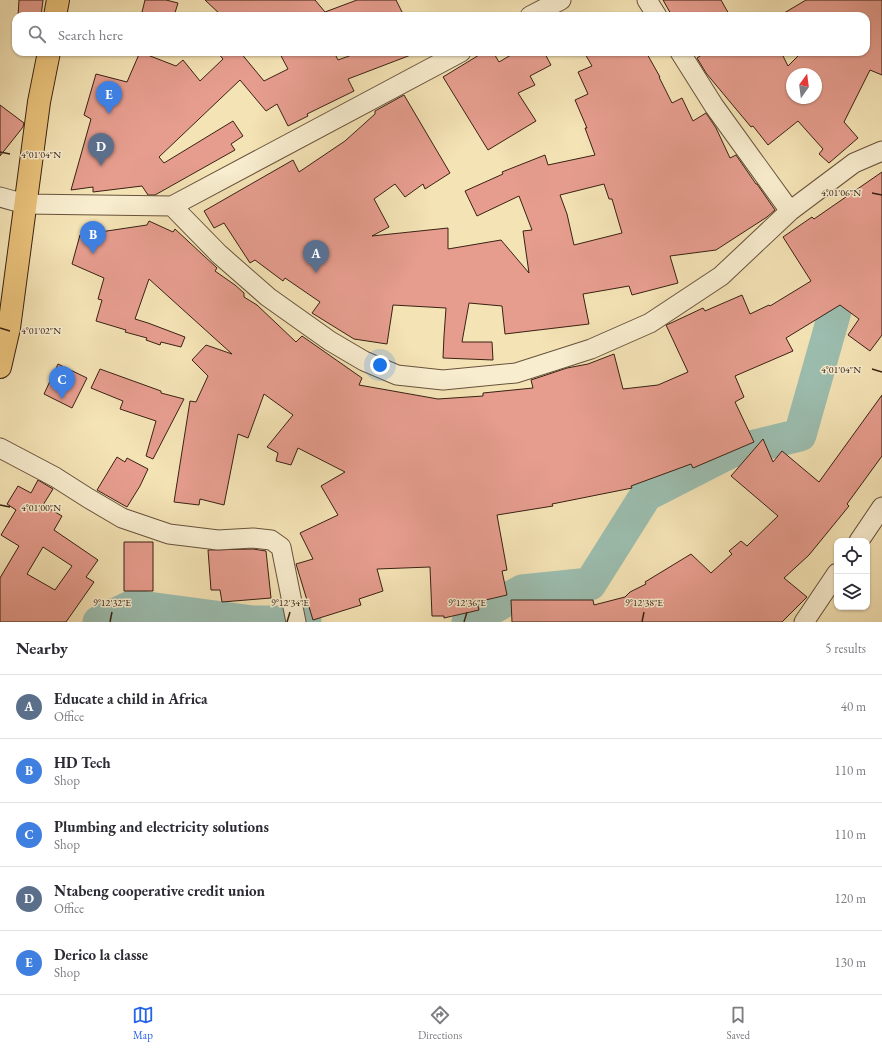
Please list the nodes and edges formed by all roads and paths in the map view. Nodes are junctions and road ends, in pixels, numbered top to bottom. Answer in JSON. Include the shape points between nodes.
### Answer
{"nodes":[{"id":1,"x":58,"y":0,"type":"edge"},
{"id":2,"x":560,"y":0,"type":"edge"},
{"id":3,"x":646,"y":0,"type":"edge"},
{"id":4,"x":56,"y":12,"type":"edge"},
{"id":5,"x":538,"y":12,"type":"edge"},
{"id":6,"x":654,"y":12,"type":"edge"},
{"id":7,"x":48,"y":56,"type":"edge"},
{"id":8,"x":453,"y":56,"type":"edge"},
{"id":9,"x":683,"y":56,"type":"edge"},
{"id":10,"x":882,"y":151,"type":"edge"},
{"id":11,"x":0,"y":197,"type":"edge"},
{"id":12,"x":25,"y":204,"type":"junction"},
{"id":13,"x":172,"y":206,"type":"junction"},
{"id":14,"x":790,"y":211,"type":"junction"},
{"id":15,"x":0,"y":367,"type":"edge"},
{"id":16,"x":0,"y":448,"type":"edge"},
{"id":17,"x":882,"y":507,"type":"edge"},
{"id":18,"x":861,"y":538,"type":"edge"},
{"id":19,"x":836,"y":574,"type":"edge"},
{"id":20,"x":296,"y":621,"type":"edge"},
{"id":21,"x":804,"y":622,"type":"edge"}],
"edges":[{"from":1,"to":4,"type":"highway"},
{"from":2,"to":5,"type":"street"},
{"from":3,"to":6,"type":"street"},
{"from":7,"to":12,"type":"highway"},
{"from":8,"to":13,"type":"street"},
{"from":9,"to":14,"type":"street","via":[[714,106]]},
{"from":10,"to":14,"type":"street","via":[[854,163]]},
{"from":11,"to":12,"type":"street"},
{"from":12,"to":13,"type":"street"},
{"from":12,"to":15,"type":"highway","via":[[9,328]]},
{"from":13,"to":14,"type":"street","via":[[219,254],[268,297],[330,341],[364,361],[397,375],[443,380],[516,373],[591,349],[650,323],[721,276]]},
{"from":16,"to":20,"type":"street","via":[[55,476],[122,518],[169,534],[218,540],[270,540],[281,547]]},
{"from":17,"to":18,"type":"street"},
{"from":19,"to":21,"type":"street"}]}
